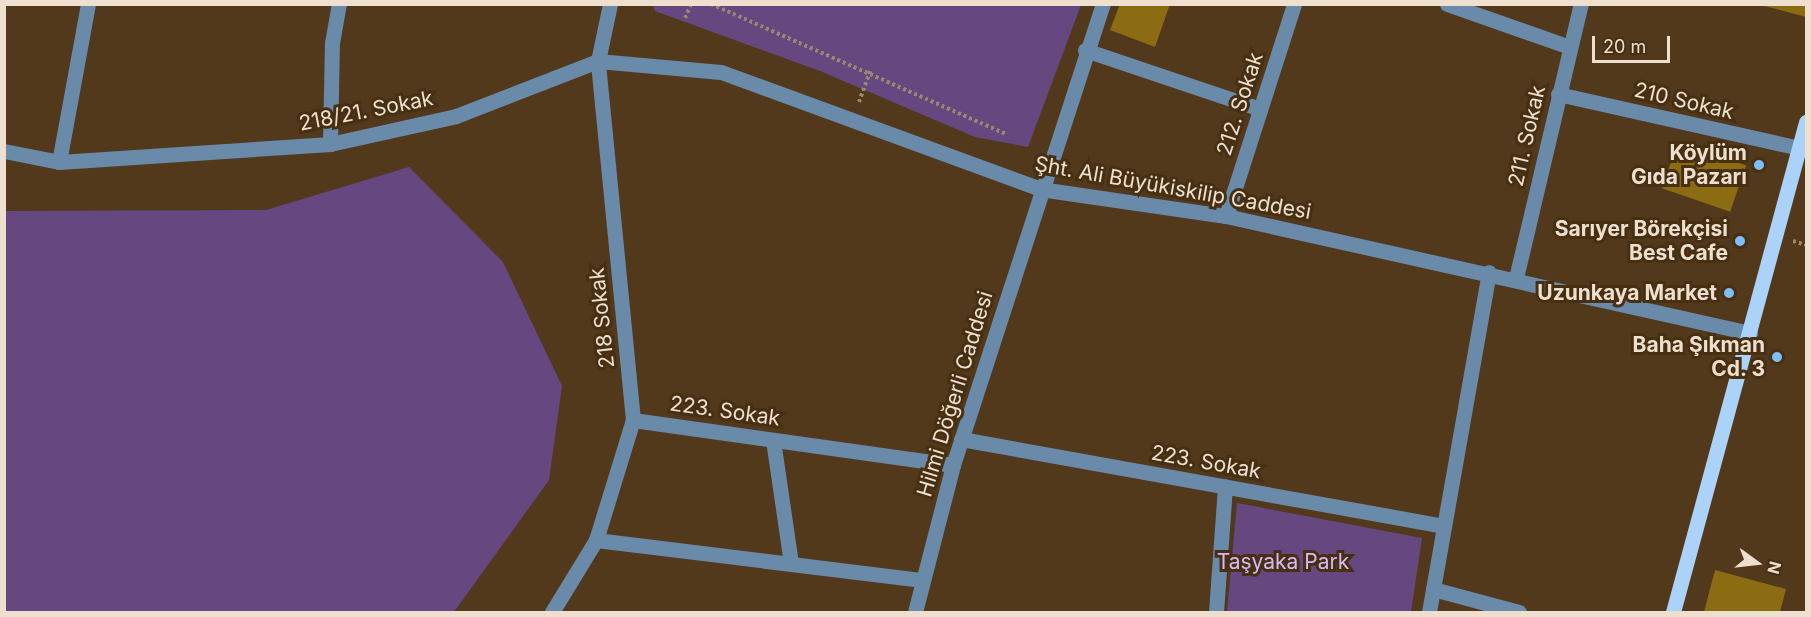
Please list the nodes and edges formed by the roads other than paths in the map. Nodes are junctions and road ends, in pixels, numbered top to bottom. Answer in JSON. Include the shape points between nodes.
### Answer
{"nodes":[{"id":1,"x":88,"y":4,"type":"edge"},
{"id":2,"x":339,"y":4,"type":"edge"},
{"id":3,"x":610,"y":4,"type":"edge"},
{"id":4,"x":1103,"y":4,"type":"edge"},
{"id":5,"x":1294,"y":4,"type":"edge"},
{"id":6,"x":1447,"y":4,"type":"edge"},
{"id":7,"x":1581,"y":4,"type":"edge"},
{"id":8,"x":1570,"y":47,"type":"junction"},
{"id":9,"x":1085,"y":50,"type":"junction"},
{"id":10,"x":598,"y":61,"type":"junction"},
{"id":11,"x":1558,"y":94,"type":"junction"},
{"id":12,"x":1260,"y":109,"type":"junction"},
{"id":13,"x":1806,"y":122,"type":"edge"},
{"id":14,"x":330,"y":144,"type":"junction"},
{"id":15,"x":1800,"y":148,"type":"junction"},
{"id":16,"x":4,"y":151,"type":"edge"},
{"id":17,"x":59,"y":162,"type":"junction"},
{"id":18,"x":1040,"y":189,"type":"junction"},
{"id":19,"x":1226,"y":216,"type":"junction"},
{"id":20,"x":1489,"y":272,"type":"junction"},
{"id":21,"x":1516,"y":278,"type":"junction"},
{"id":22,"x":1750,"y":333,"type":"junction"},
{"id":23,"x":633,"y":420,"type":"junction"},
{"id":24,"x":961,"y":439,"type":"junction"},
{"id":25,"x":773,"y":440,"type":"junction"},
{"id":26,"x":953,"y":465,"type":"junction"},
{"id":27,"x":1225,"y":486,"type":"junction"},
{"id":28,"x":1443,"y":526,"type":"junction"},
{"id":29,"x":596,"y":540,"type":"junction"},
{"id":30,"x":791,"y":564,"type":"junction"},
{"id":31,"x":923,"y":580,"type":"junction"},
{"id":32,"x":1433,"y":589,"type":"junction"},
{"id":33,"x":552,"y":612,"type":"edge"},
{"id":34,"x":915,"y":612,"type":"edge"},
{"id":35,"x":1216,"y":612,"type":"edge"},
{"id":36,"x":1429,"y":612,"type":"edge"},
{"id":37,"x":1519,"y":612,"type":"edge"},
{"id":38,"x":1673,"y":612,"type":"edge"}],
"edges":[{"from":1,"to":17,"type":"street"},
{"from":2,"to":14,"type":"street","via":[[332,42]]},
{"from":3,"to":10,"type":"street","name":"218 Sokak"},
{"from":4,"to":9,"type":"street","name":"Hilmi Döğerli Caddesi"},
{"from":5,"to":12,"type":"street","name":"212. Sokak"},
{"from":6,"to":8,"type":"street"},
{"from":7,"to":8,"type":"street","name":"211. Sokak"},
{"from":8,"to":11,"type":"street","name":"211. Sokak"},
{"from":9,"to":12,"type":"street"},
{"from":9,"to":18,"type":"street","name":"Hilmi Döğerli Caddesi"},
{"from":10,"to":14,"type":"street","name":"218/21. Sokak","via":[[456,116]]},
{"from":10,"to":18,"type":"street","name":"Şht. Ali Büyükiskilip Caddesi","via":[[722,72],[854,117]]},
{"from":10,"to":23,"type":"street","name":"218 Sokak"},
{"from":11,"to":15,"type":"street","name":"210 Sokak"},
{"from":11,"to":21,"type":"street","name":"211. Sokak"},
{"from":12,"to":19,"type":"street","name":"212. Sokak"},
{"from":13,"to":15,"type":"main road"},
{"from":14,"to":17,"type":"street","name":"218/21. Sokak"},
{"from":15,"to":22,"type":"main road"},
{"from":16,"to":17,"type":"street","name":"218/21. Sokak"},
{"from":18,"to":19,"type":"street","name":"Şht. Ali Büyükiskilip Caddesi"},
{"from":18,"to":24,"type":"street","name":"Hilmi Döğerli Caddesi"},
{"from":19,"to":20,"type":"street","name":"Şht. Ali Büyükiskilip Caddesi"},
{"from":20,"to":21,"type":"street","name":"Şht. Ali Büyükiskilip Caddesi"},
{"from":20,"to":28,"type":"street"},
{"from":21,"to":22,"type":"street","name":"Şht. Ali Büyükiskilip Caddesi"},
{"from":22,"to":38,"type":"main road"},
{"from":23,"to":25,"type":"street","name":"223. Sokak"},
{"from":23,"to":29,"type":"street","name":"218 Sokak"},
{"from":24,"to":26,"type":"street","name":"Hilmi Döğerli Caddesi"},
{"from":24,"to":27,"type":"street","name":"223. Sokak"},
{"from":25,"to":26,"type":"street","name":"223. Sokak"},
{"from":25,"to":30,"type":"street"},
{"from":26,"to":31,"type":"street","name":"Hilmi Döğerli Caddesi"},
{"from":27,"to":28,"type":"street","name":"223. Sokak"},
{"from":27,"to":35,"type":"street"},
{"from":28,"to":32,"type":"street"},
{"from":29,"to":30,"type":"street"},
{"from":29,"to":33,"type":"street","name":"218 Sokak"},
{"from":30,"to":31,"type":"street"},
{"from":31,"to":34,"type":"street","name":"Hilmi Döğerli Caddesi"},
{"from":32,"to":36,"type":"street"},
{"from":32,"to":37,"type":"street"}]}
